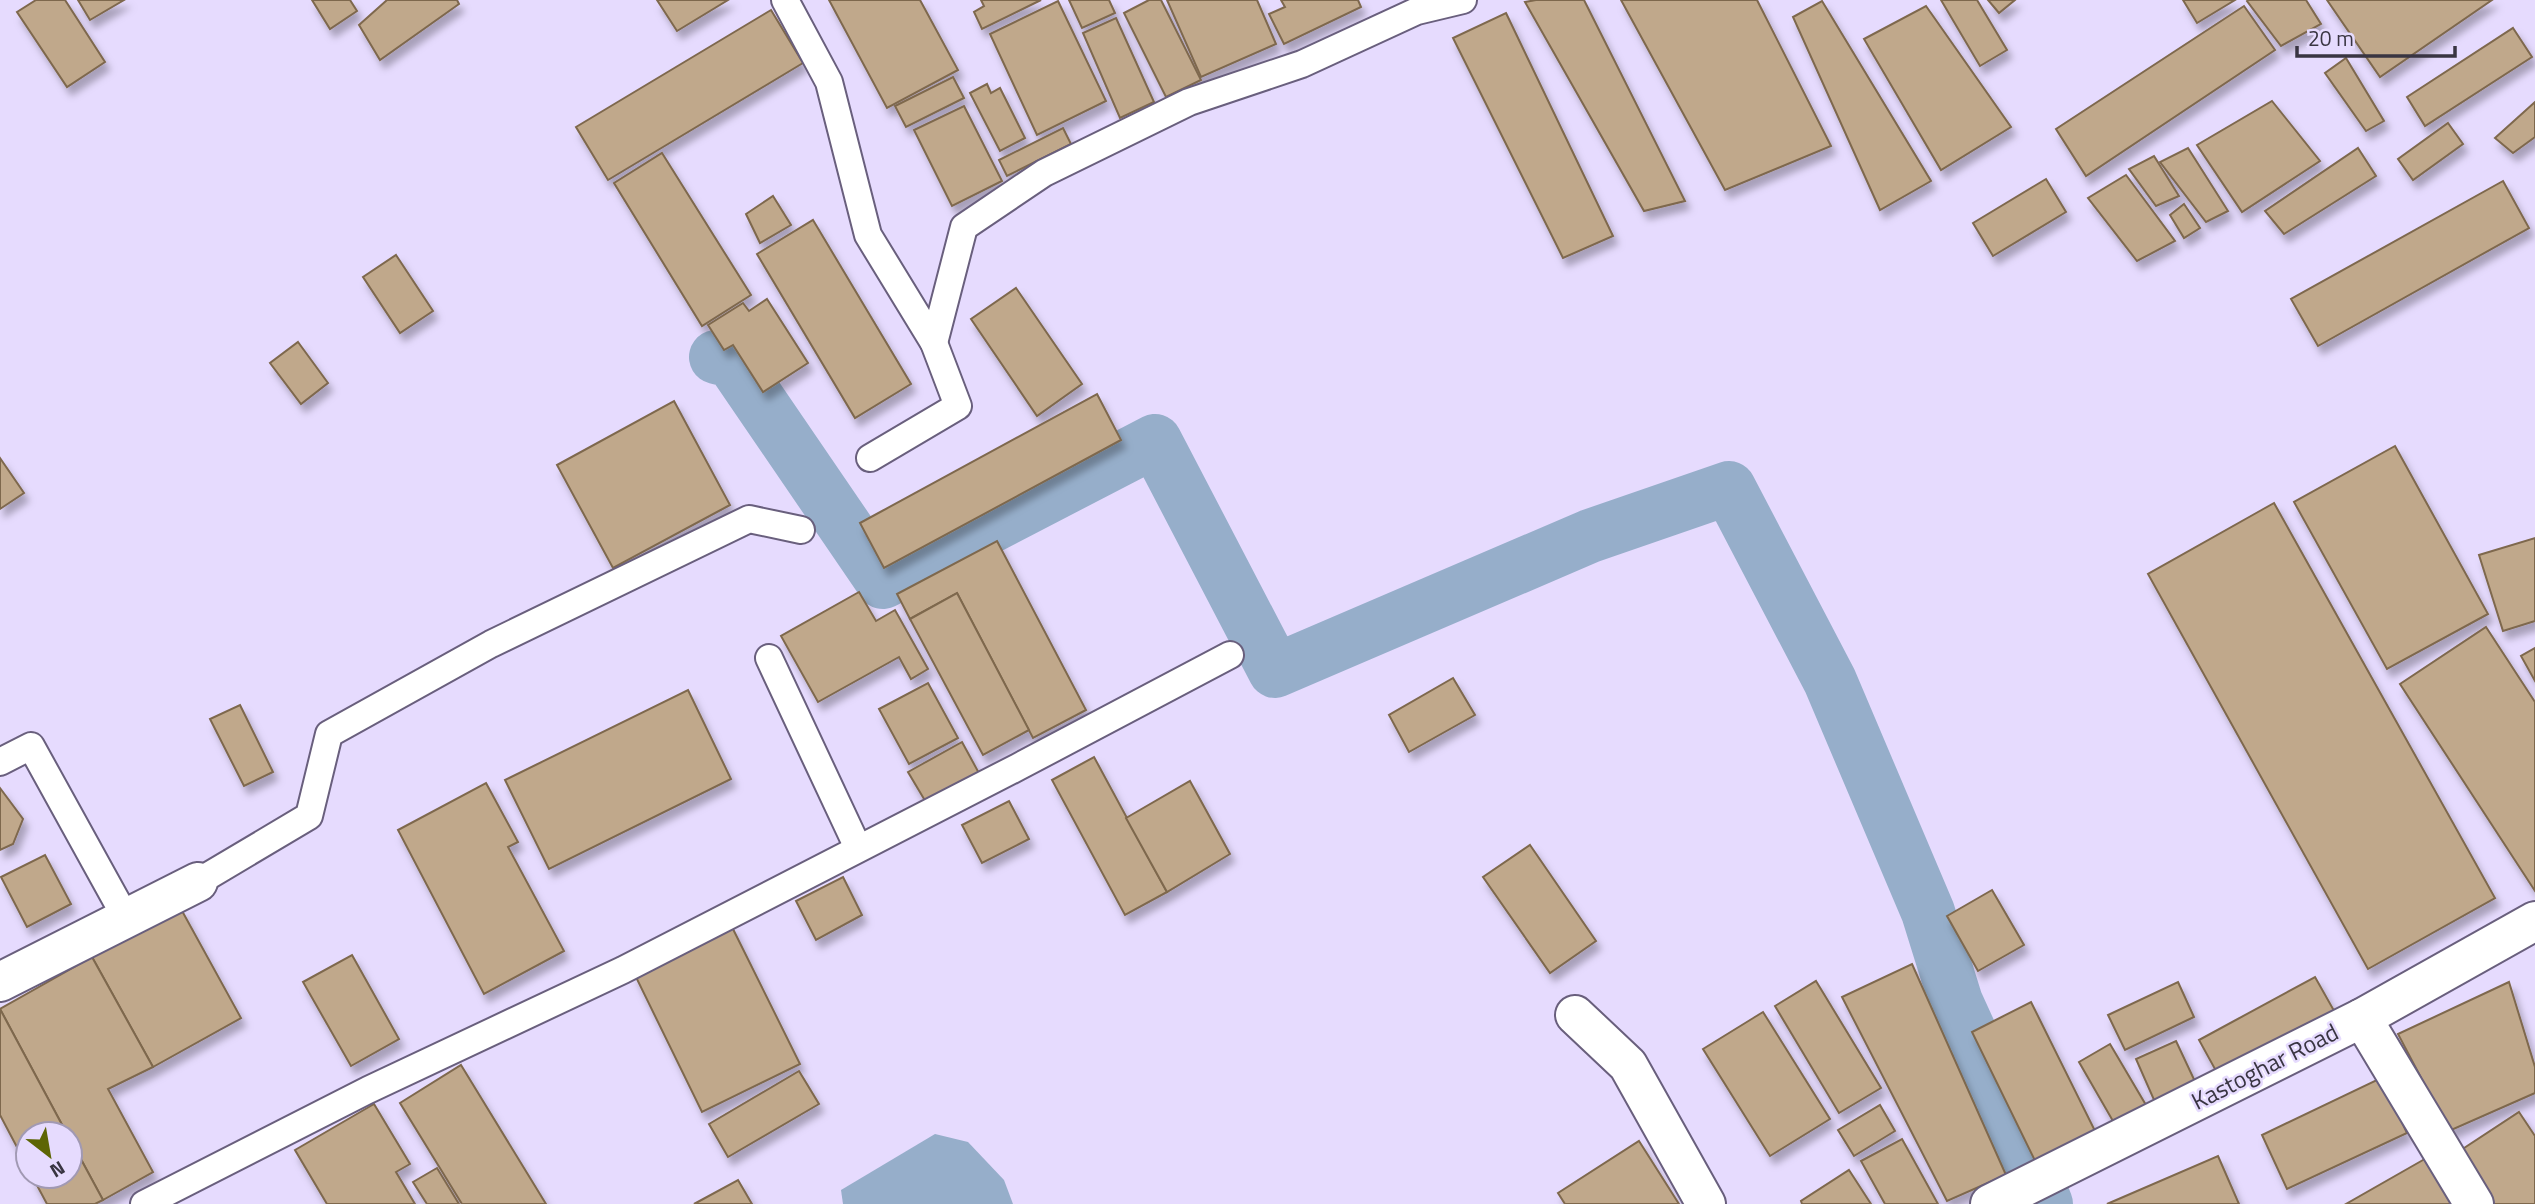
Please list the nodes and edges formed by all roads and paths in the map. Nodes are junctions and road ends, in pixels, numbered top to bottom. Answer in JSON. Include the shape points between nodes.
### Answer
{"nodes":[{"id":1,"x":785,"y":0,"type":"edge"},
{"id":2,"x":1463,"y":0,"type":"edge"},
{"id":3,"x":934,"y":343,"type":"junction"},
{"id":4,"x":870,"y":458,"type":"dead end"},
{"id":5,"x":801,"y":530,"type":"dead end"},
{"id":6,"x":1230,"y":655,"type":"dead end"},
{"id":7,"x":769,"y":658,"type":"dead end"},
{"id":8,"x":0,"y":762,"type":"edge"},
{"id":9,"x":858,"y":848,"type":"junction"},
{"id":10,"x":198,"y":882,"type":"joint"},
{"id":11,"x":126,"y":918,"type":"junction"},
{"id":12,"x":2535,"y":921,"type":"edge"},
{"id":13,"x":0,"y":982,"type":"edge"},
{"id":14,"x":1575,"y":1015,"type":"dead end"},
{"id":15,"x":2362,"y":1018,"type":"junction"},
{"id":16,"x":144,"y":1204,"type":"edge"},
{"id":17,"x":1706,"y":1204,"type":"edge"},
{"id":18,"x":1990,"y":1204,"type":"edge"},
{"id":19,"x":2474,"y":1204,"type":"edge"}],
"edges":[{"from":1,"to":3,"type":"lane","via":[[829,82],[868,235]]},
{"from":2,"to":3,"type":"lane","via":[[1417,11],[1302,64],[1189,102],[1044,173],[964,227]]},
{"from":3,"to":4,"type":"lane","via":[[958,406]]},
{"from":5,"to":10,"type":"lane","via":[[750,519],[491,644],[329,734],[309,816]]},
{"from":6,"to":9,"type":"lane"},
{"from":7,"to":9,"type":"lane"},
{"from":8,"to":11,"type":"lane","via":[[31,746]]},
{"from":9,"to":16,"type":"lane","via":[[623,970],[368,1090]]},
{"from":10,"to":11,"type":"street"},
{"from":11,"to":13,"type":"street"},
{"from":12,"to":15,"type":"street","name":"Kastoghar Road"},
{"from":14,"to":17,"type":"street","via":[[1628,1065]]},
{"from":15,"to":18,"type":"street","name":"Kastoghar Road"},
{"from":15,"to":19,"type":"street"}]}
